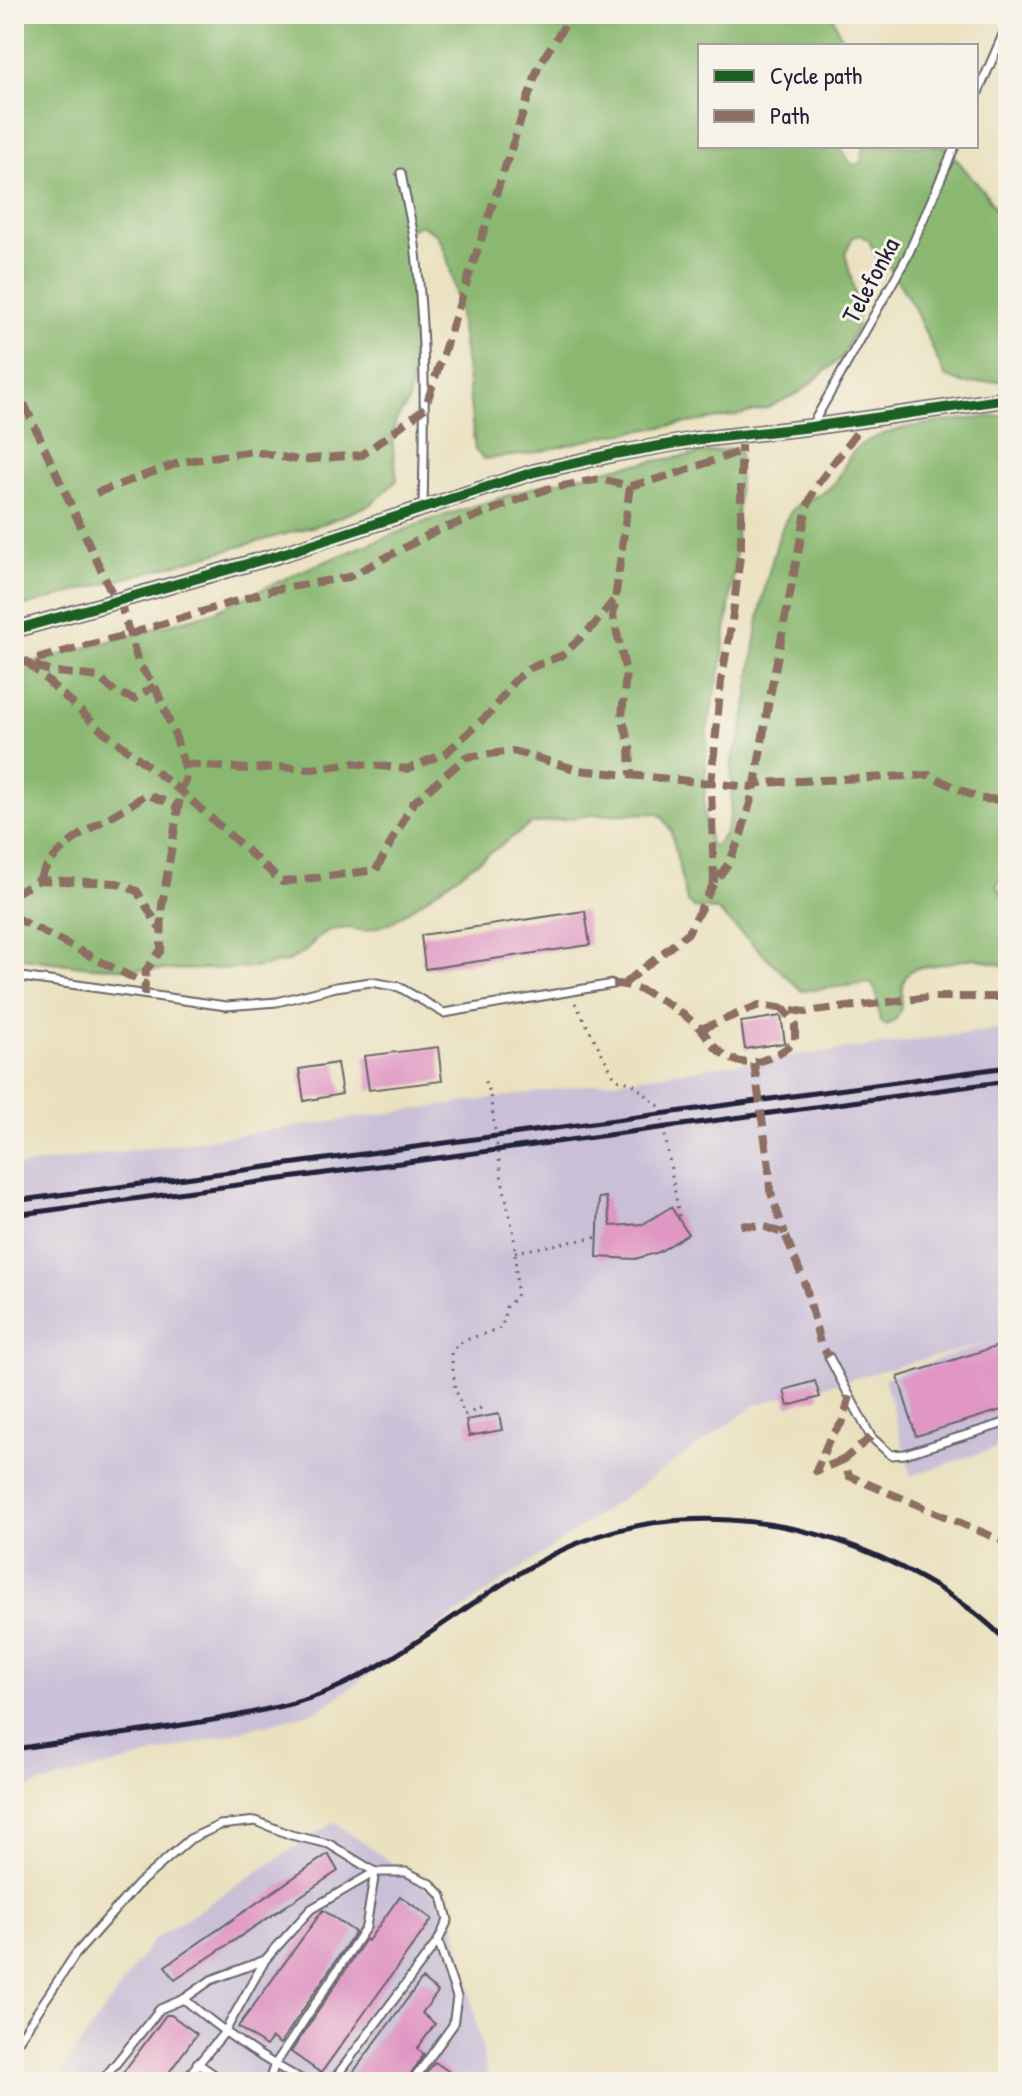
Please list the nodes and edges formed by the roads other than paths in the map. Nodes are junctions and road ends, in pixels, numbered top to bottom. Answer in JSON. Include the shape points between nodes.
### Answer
{"nodes":[{"id":1,"x":1008,"y":23,"type":"edge"},
{"id":2,"x":978,"y":92,"type":"edge"},
{"id":3,"x":954,"y":148,"type":"edge"},
{"id":4,"x":401,"y":173,"type":"dead end"},
{"id":5,"x":1008,"y":399,"type":"edge"},
{"id":6,"x":811,"y":427,"type":"junction"},
{"id":7,"x":423,"y":507,"type":"junction"},
{"id":8,"x":14,"y":630,"type":"edge"},
{"id":9,"x":14,"y":976,"type":"edge"},
{"id":10,"x":613,"y":984,"type":"dead end"},
{"id":11,"x":829,"y":1357,"type":"dead end"},
{"id":12,"x":1008,"y":1422,"type":"edge"},
{"id":13,"x":375,"y":1872,"type":"junction"},
{"id":14,"x":438,"y":1941,"type":"junction"},
{"id":15,"x":265,"y":1960,"type":"junction"},
{"id":16,"x":184,"y":1999,"type":"junction"},
{"id":17,"x":224,"y":2033,"type":"junction"},
{"id":18,"x":14,"y":2047,"type":"edge"},
{"id":19,"x":197,"y":2063,"type":"junction"},
{"id":20,"x":274,"y":2066,"type":"junction"},
{"id":21,"x":101,"y":2082,"type":"edge"},
{"id":22,"x":183,"y":2082,"type":"edge"},
{"id":23,"x":225,"y":2082,"type":"edge"},
{"id":24,"x":270,"y":2082,"type":"edge"},
{"id":25,"x":307,"y":2082,"type":"edge"},
{"id":26,"x":332,"y":2082,"type":"edge"},
{"id":27,"x":412,"y":2082,"type":"edge"}],
"edges":[{"from":1,"to":2,"type":"lane"},
{"from":3,"to":6,"type":"lane","name":"Telefonka","via":[[907,257]]},
{"from":4,"to":7,"type":"lane","via":[[415,243],[423,328]]},
{"from":5,"to":6,"type":"street"},
{"from":6,"to":7,"type":"street","via":[[614,454],[534,472]]},
{"from":7,"to":8,"type":"street","via":[[279,555]]},
{"from":9,"to":10,"type":"lane","via":[[226,1006],[277,1002],[371,982],[399,987],[444,1013]]},
{"from":11,"to":12,"type":"lane","via":[[871,1437],[891,1455]]},
{"from":13,"to":14,"type":"lane","via":[[406,1872],[442,1896],[448,1920]]},
{"from":13,"to":15,"type":"lane","via":[[311,1909]]},
{"from":13,"to":18,"type":"lane","via":[[329,1844],[256,1821],[220,1825],[190,1839],[137,1885],[75,1955]]},
{"from":13,"to":20,"type":"lane","via":[[366,1927]]},
{"from":14,"to":26,"type":"lane"},
{"from":14,"to":27,"type":"lane","via":[[457,1997],[453,2025]]},
{"from":15,"to":16,"type":"lane","via":[[211,1980]]},
{"from":15,"to":17,"type":"lane"},
{"from":16,"to":17,"type":"lane"},
{"from":16,"to":21,"type":"lane","via":[[160,2009]]},
{"from":17,"to":19,"type":"lane"},
{"from":17,"to":20,"type":"lane"},
{"from":19,"to":22,"type":"lane"},
{"from":19,"to":23,"type":"lane"},
{"from":20,"to":24,"type":"lane"},
{"from":20,"to":25,"type":"lane"}]}
